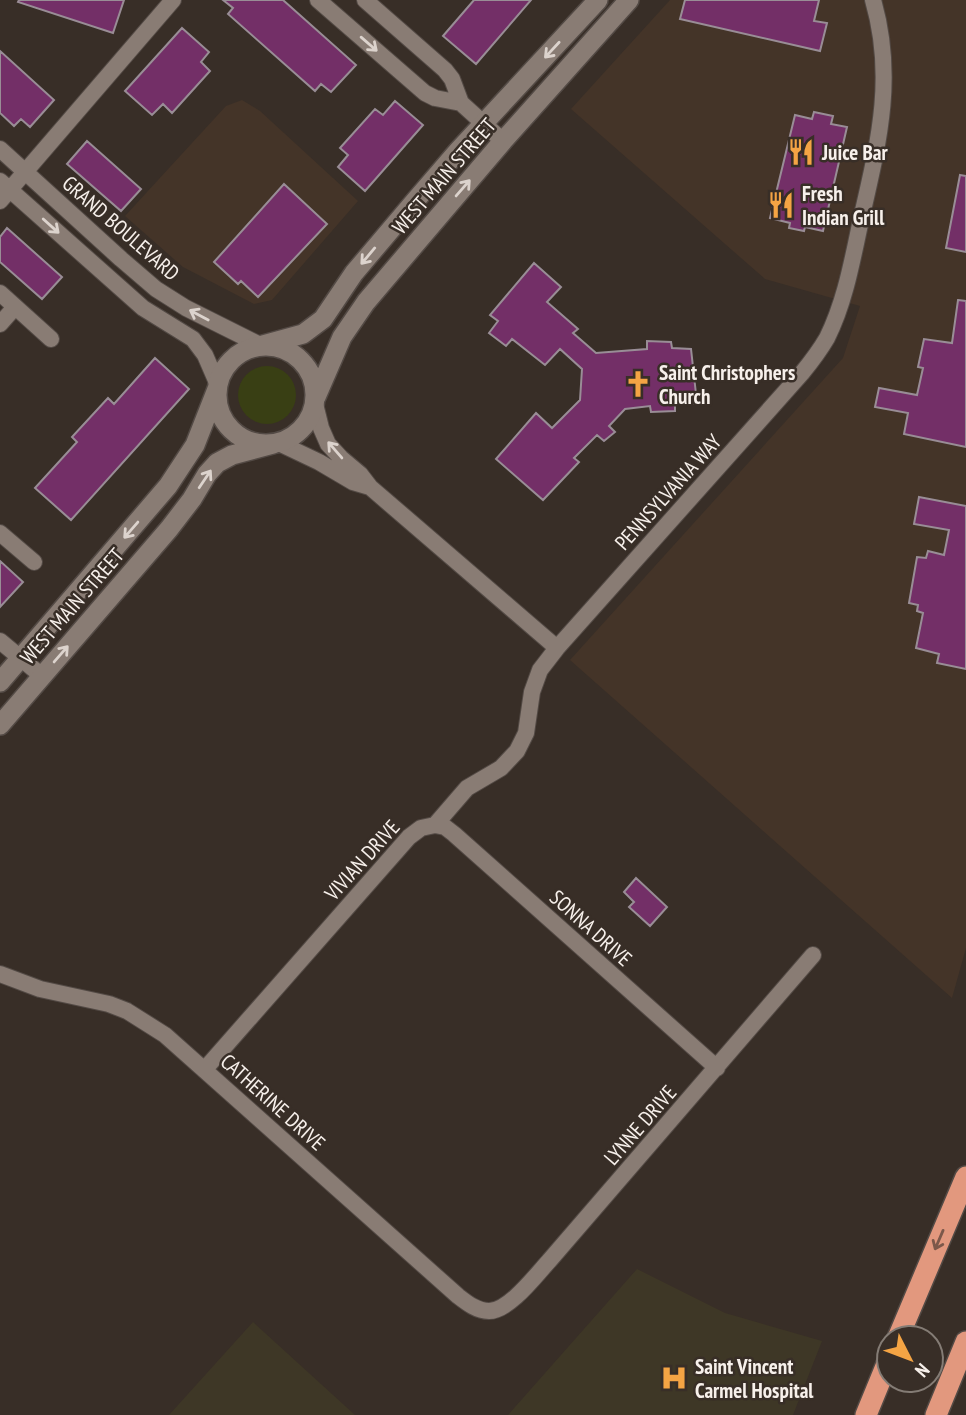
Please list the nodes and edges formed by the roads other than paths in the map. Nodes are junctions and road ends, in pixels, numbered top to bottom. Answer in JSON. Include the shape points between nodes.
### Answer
{"nodes":[{"id":1,"x":173,"y":0,"type":"edge"},
{"id":2,"x":318,"y":0,"type":"edge"},
{"id":3,"x":365,"y":0,"type":"edge"},
{"id":4,"x":598,"y":0,"type":"edge"},
{"id":5,"x":629,"y":0,"type":"edge"},
{"id":6,"x":873,"y":0,"type":"edge"},
{"id":7,"x":461,"y":103,"type":"junction"},
{"id":8,"x":484,"y":124,"type":"junction"},
{"id":9,"x":503,"y":141,"type":"junction"},
{"id":10,"x":0,"y":149,"type":"edge"},
{"id":11,"x":26,"y":172,"type":"junction"},
{"id":12,"x":3,"y":190,"type":"edge"},
{"id":13,"x":0,"y":293,"type":"edge"},
{"id":14,"x":15,"y":307,"type":"junction"},
{"id":15,"x":0,"y":324,"type":"edge"},
{"id":16,"x":51,"y":338,"type":"dead end"},
{"id":17,"x":262,"y":345,"type":"junction"},
{"id":18,"x":217,"y":387,"type":"junction"},
{"id":19,"x":315,"y":400,"type":"junction"},
{"id":20,"x":276,"y":443,"type":"junction"},
{"id":21,"x":370,"y":487,"type":"junction"},
{"id":22,"x":0,"y":533,"type":"edge"},
{"id":23,"x":34,"y":562,"type":"dead end"},
{"id":24,"x":0,"y":641,"type":"edge"},
{"id":25,"x":557,"y":648,"type":"junction"},
{"id":26,"x":21,"y":658,"type":"junction"},
{"id":27,"x":42,"y":676,"type":"junction"},
{"id":28,"x":0,"y":682,"type":"edge"},
{"id":29,"x":0,"y":724,"type":"edge"},
{"id":30,"x":435,"y":825,"type":"junction"},
{"id":31,"x":813,"y":955,"type":"dead end"},
{"id":32,"x":0,"y":974,"type":"edge"},
{"id":33,"x":717,"y":1068,"type":"junction"},
{"id":34,"x":205,"y":1069,"type":"junction"},
{"id":35,"x":966,"y":1177,"type":"edge"},
{"id":36,"x":490,"y":1311,"type":"joint"},
{"id":37,"x":904,"y":1324,"type":"edge"},
{"id":38,"x":966,"y":1342,"type":"edge"},
{"id":39,"x":875,"y":1393,"type":"edge"},
{"id":40,"x":866,"y":1415,"type":"edge"},
{"id":41,"x":936,"y":1415,"type":"edge"}],
"edges":[{"from":1,"to":11,"type":"street"},
{"from":2,"to":7,"type":"street","one_way":true,"via":[[425,93]]},
{"from":3,"to":7,"type":"street","via":[[445,70]]},
{"from":4,"to":8,"type":"main road","name":"WEST MAIN STREET","one_way":true},
{"from":5,"to":9,"type":"main road","name":"WEST MAIN STREET"},
{"from":6,"to":25,"type":"street","name":"PENNSYLVANIA WAY","via":[[884,70],[881,127],[846,285],[826,340],[802,373]]},
{"from":7,"to":8,"type":"street"},
{"from":8,"to":9,"type":"street"},
{"from":8,"to":17,"type":"main road","name":"WEST MAIN STREET","one_way":true,"via":[[354,273],[323,319],[303,334]]},
{"from":19,"to":9,"type":"main road","name":"WEST MAIN STREET","one_way":true,"via":[[336,349],[360,310]]},
{"from":10,"to":11,"type":"street","name":"GRAND BOULEVARD"},
{"from":11,"to":12,"type":"street"},
{"from":17,"to":11,"type":"street","name":"GRAND BOULEVARD","one_way":true,"via":[[156,289]]},
{"from":12,"to":18,"type":"street","one_way":true,"via":[[142,307],[193,339],[205,355]]},
{"from":13,"to":14,"type":"street"},
{"from":14,"to":15,"type":"street"},
{"from":14,"to":16,"type":"street"},
{"from":17,"to":18,"type":"main road","via":[[235,356]]},
{"from":17,"to":19,"type":"main road","via":[[284,348],[303,361],[312,374]]},
{"from":18,"to":20,"type":"main road","via":[[219,411],[229,428],[253,443]]},
{"from":18,"to":26,"type":"main road","name":"WEST MAIN STREET","one_way":true,"via":[[198,437],[173,480]]},
{"from":19,"to":20,"type":"main road","via":[[300,430]]},
{"from":21,"to":19,"type":"street","one_way":true,"via":[[328,444]]},
{"from":20,"to":21,"type":"street"},
{"from":27,"to":20,"type":"main road","name":"WEST MAIN STREET","one_way":true,"via":[[169,529],[217,463]]},
{"from":21,"to":25,"type":"street"},
{"from":22,"to":23,"type":"street"},
{"from":24,"to":26,"type":"street"},
{"from":25,"to":30,"type":"street","name":"VIVIAN DRIVE","via":[[531,692],[526,733],[517,751],[501,768],[467,788]]},
{"from":26,"to":27,"type":"street"},
{"from":26,"to":28,"type":"main road","name":"WEST MAIN STREET"},
{"from":27,"to":29,"type":"main road","name":"WEST MAIN STREET"},
{"from":30,"to":33,"type":"street","name":"SONNA DRIVE","via":[[454,834]]},
{"from":30,"to":34,"type":"street","name":"VIVIAN DRIVE","via":[[409,837]]},
{"from":31,"to":33,"type":"street","name":"LYNNE DRIVE"},
{"from":32,"to":34,"type":"street","name":"CATHERINE DRIVE","via":[[127,1011],[166,1035]]},
{"from":33,"to":36,"type":"street","name":"LYNNE DRIVE","via":[[549,1261],[511,1301]]},
{"from":34,"to":36,"type":"street","name":"CATHERINE DRIVE","via":[[458,1296]]},
{"from":35,"to":37,"type":"highway","one_way":true},
{"from":38,"to":41,"type":"highway"},
{"from":39,"to":40,"type":"highway"}]}
